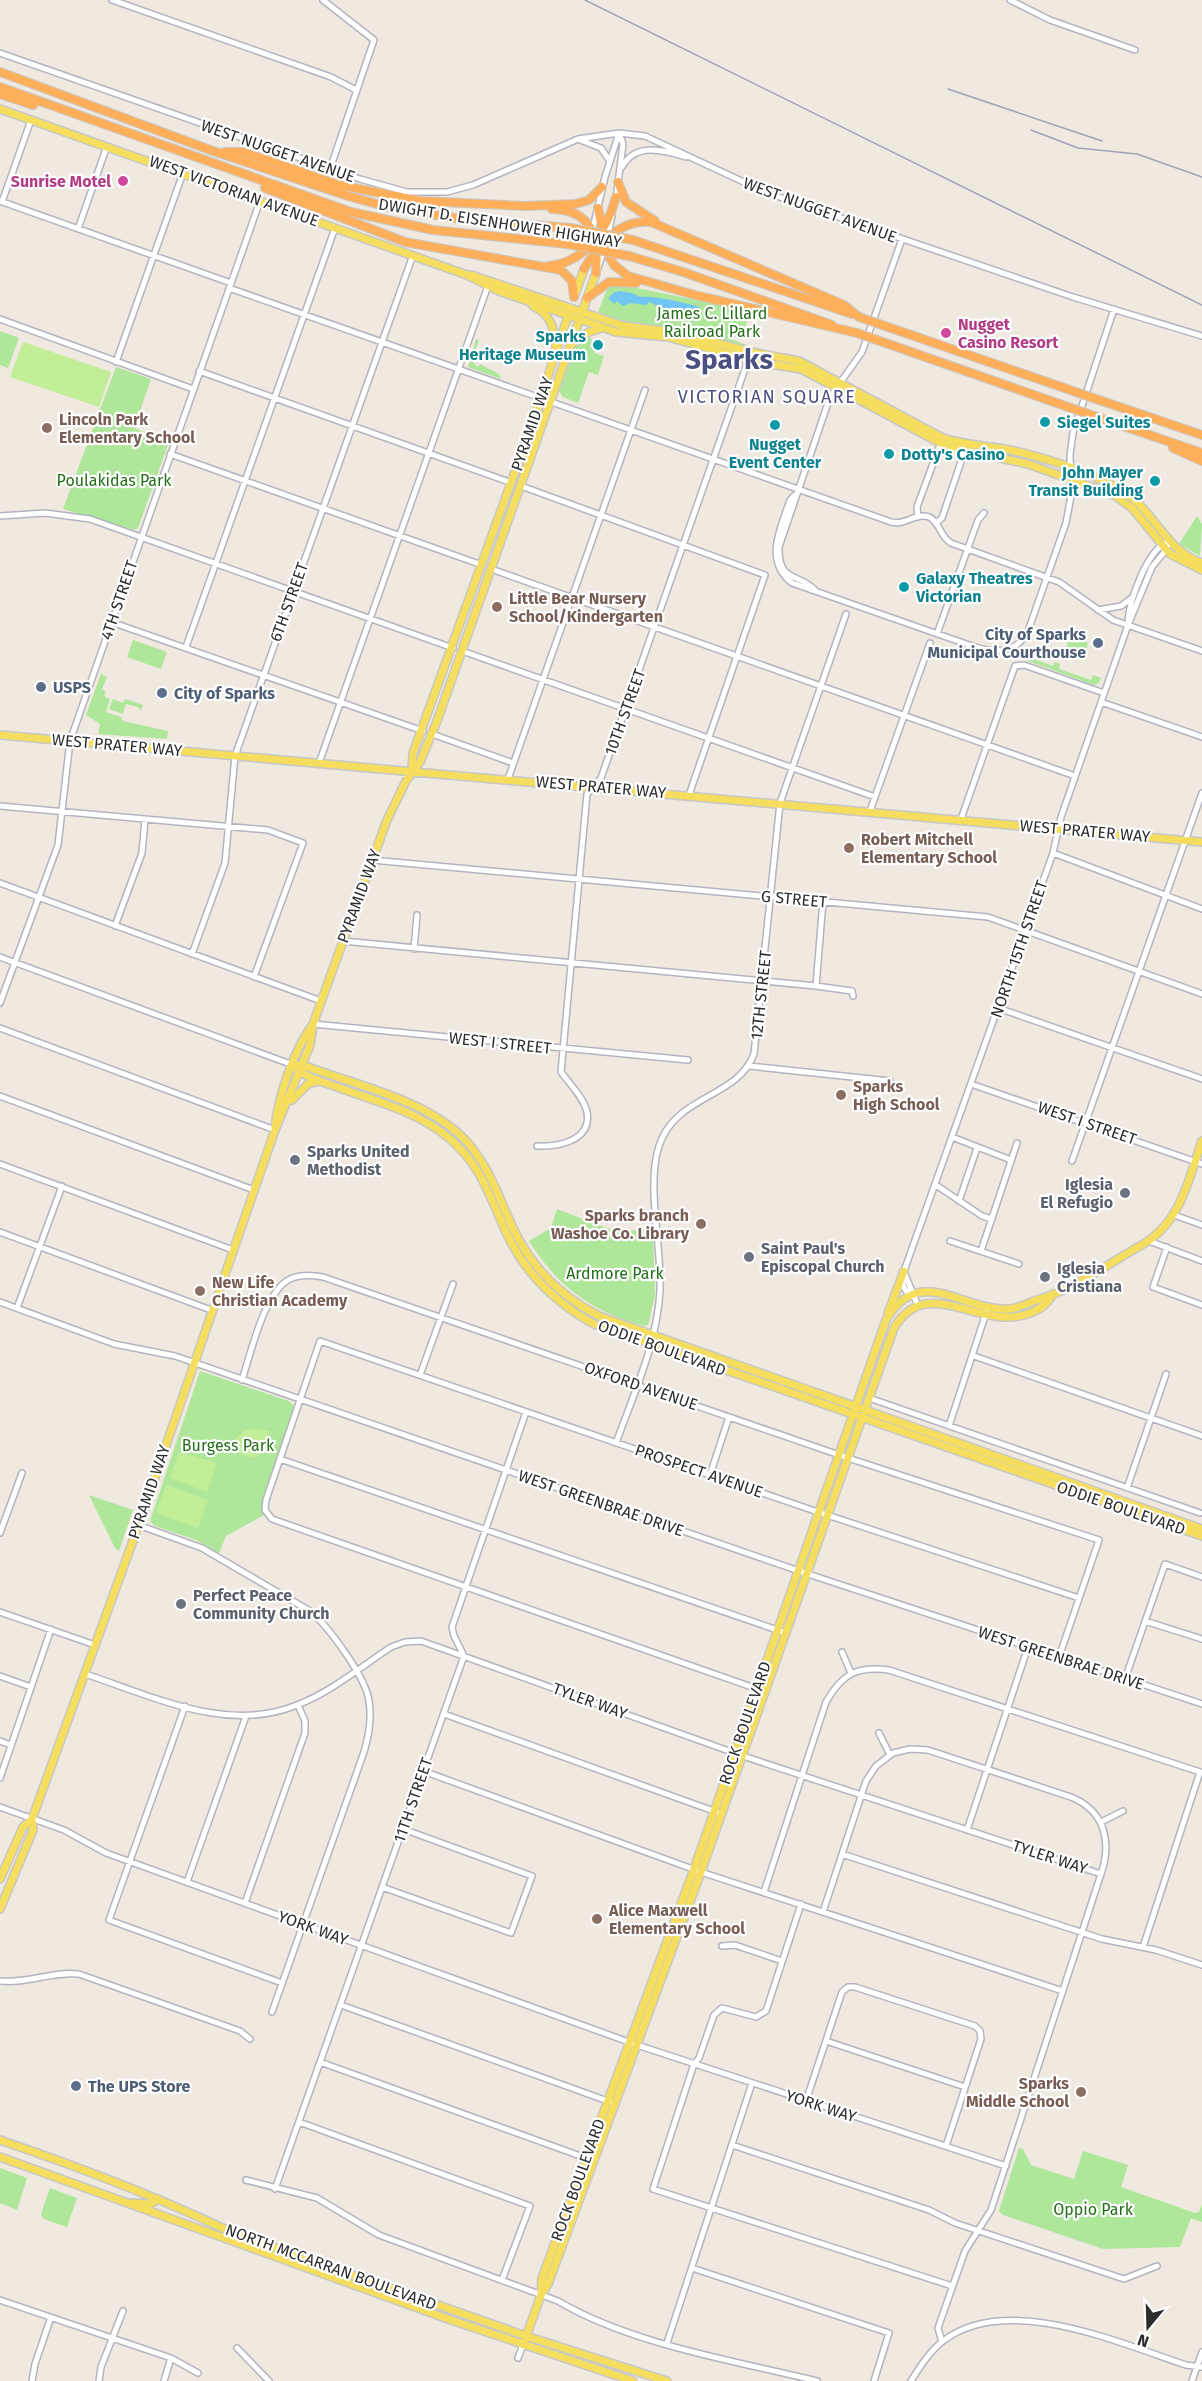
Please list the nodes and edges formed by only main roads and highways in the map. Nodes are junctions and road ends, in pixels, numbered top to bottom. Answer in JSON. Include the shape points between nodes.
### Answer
{"nodes":[{"id":1,"x":0,"y":72,"type":"edge"},
{"id":2,"x":0,"y":87,"type":"edge"},
{"id":3,"x":0,"y":94,"type":"edge"},
{"id":4,"x":0,"y":110,"type":"edge"},
{"id":5,"x":78,"y":116,"type":"junction"},
{"id":6,"x":213,"y":151,"type":"junction"},
{"id":7,"x":240,"y":174,"type":"junction"},
{"id":8,"x":618,"y":182,"type":"road end"},
{"id":9,"x":602,"y":187,"type":"road end"},
{"id":10,"x":616,"y":197,"type":"road end"},
{"id":11,"x":526,"y":206,"type":"junction"},
{"id":12,"x":597,"y":208,"type":"road end"},
{"id":13,"x":658,"y":224,"type":"junction"},
{"id":14,"x":600,"y":239,"type":"junction"},
{"id":15,"x":544,"y":266,"type":"junction"},
{"id":16,"x":584,"y":269,"type":"joint"},
{"id":17,"x":596,"y":273,"type":"joint"},
{"id":18,"x":489,"y":283,"type":"junction"},
{"id":19,"x":657,"y":285,"type":"junction"},
{"id":20,"x":510,"y":295,"type":"junction"},
{"id":21,"x":574,"y":297,"type":"junction"},
{"id":22,"x":587,"y":298,"type":"junction"},
{"id":23,"x":570,"y":307,"type":"junction"},
{"id":24,"x":583,"y":311,"type":"junction"},
{"id":25,"x":568,"y":315,"type":"junction"},
{"id":26,"x":859,"y":317,"type":"junction"},
{"id":27,"x":580,"y":319,"type":"junction"},
{"id":28,"x":603,"y":328,"type":"junction"},
{"id":29,"x":857,"y":333,"type":"junction"},
{"id":30,"x":570,"y":345,"type":"junction"},
{"id":31,"x":556,"y":354,"type":"junction"},
{"id":32,"x":750,"y":356,"type":"junction"},
{"id":33,"x":546,"y":400,"type":"junction"},
{"id":34,"x":1166,"y":422,"type":"junction"},
{"id":35,"x":1202,"y":429,"type":"edge"},
{"id":36,"x":1202,"y":435,"type":"edge"},
{"id":37,"x":1150,"y":436,"type":"junction"},
{"id":38,"x":941,"y":440,"type":"junction"},
{"id":39,"x":966,"y":448,"type":"junction"},
{"id":40,"x":1202,"y":453,"type":"edge"},
{"id":41,"x":1202,"y":461,"type":"edge"},
{"id":42,"x":1202,"y":563,"type":"edge"},
{"id":43,"x":1202,"y":570,"type":"edge"},
{"id":44,"x":0,"y":735,"type":"edge"},
{"id":45,"x":412,"y":770,"type":"junction"},
{"id":46,"x":1202,"y":842,"type":"edge"},
{"id":47,"x":313,"y":1024,"type":"junction"},
{"id":48,"x":293,"y":1065,"type":"junction"},
{"id":49,"x":302,"y":1068,"type":"junction"},
{"id":50,"x":323,"y":1082,"type":"junction"},
{"id":51,"x":288,"y":1104,"type":"junction"},
{"id":52,"x":275,"y":1130,"type":"junction"},
{"id":53,"x":1202,"y":1141,"type":"edge"},
{"id":54,"x":1198,"y":1163,"type":"edge"},
{"id":55,"x":904,"y":1270,"type":"road end"},
{"id":56,"x":1050,"y":1297,"type":"junction"},
{"id":57,"x":886,"y":1320,"type":"junction"},
{"id":58,"x":856,"y":1407,"type":"junction"},
{"id":59,"x":865,"y":1411,"type":"junction"},
{"id":60,"x":853,"y":1416,"type":"junction"},
{"id":61,"x":862,"y":1419,"type":"junction"},
{"id":62,"x":1202,"y":1529,"type":"edge"},
{"id":63,"x":1202,"y":1536,"type":"edge"},
{"id":64,"x":32,"y":1819,"type":"junction"},
{"id":65,"x":698,"y":1870,"type":"junction"},
{"id":66,"x":0,"y":1880,"type":"edge"},
{"id":67,"x":0,"y":1909,"type":"edge"},
{"id":68,"x":0,"y":2140,"type":"edge"},
{"id":69,"x":0,"y":2157,"type":"edge"},
{"id":70,"x":158,"y":2199,"type":"junction"},
{"id":71,"x":129,"y":2203,"type":"junction"},
{"id":72,"x":541,"y":2295,"type":"junction"},
{"id":73,"x":526,"y":2336,"type":"junction"},
{"id":74,"x":523,"y":2345,"type":"junction"},
{"id":75,"x":633,"y":2381,"type":"edge"},
{"id":76,"x":667,"y":2381,"type":"edge"}],
"edges":[{"from":1,"to":6,"type":"highway","name":"DWIGHT D. EISENHOWER HIGHWAY"},
{"from":2,"to":5,"type":"highway","name":"DWIGHT D. EISENHOWER HIGHWAY"},
{"from":3,"to":5,"type":"highway"},
{"from":4,"to":18,"type":"main road","name":"WEST VICTORIAN AVENUE"},
{"from":5,"to":7,"type":"highway","name":"DWIGHT D. EISENHOWER HIGHWAY"},
{"from":6,"to":11,"type":"highway","via":[[243,152],[328,182],[389,196],[442,203]]},
{"from":6,"to":26,"type":"highway","name":"DWIGHT D. EISENHOWER HIGHWAY","bridge":true,"via":[[388,207],[460,219],[571,228],[633,240]]},
{"from":7,"to":15,"type":"highway","via":[[392,238],[458,254]]},
{"from":7,"to":29,"type":"highway","name":"DWIGHT D. EISENHOWER HIGHWAY","bridge":true,"via":[[387,221],[433,230],[567,244],[629,256]]},
{"from":8,"to":13,"type":"highway","via":[[626,202]]},
{"from":9,"to":11,"type":"highway","via":[[594,197],[580,203]]},
{"from":10,"to":14,"type":"highway"},
{"from":11,"to":14,"type":"highway","via":[[569,211]]},
{"from":12,"to":14,"type":"highway"},
{"from":13,"to":14,"type":"highway","via":[[631,224]]},
{"from":13,"to":26,"type":"highway","via":[[844,305]]},
{"from":14,"to":15,"type":"highway","via":[[567,262]]},
{"from":14,"to":16,"type":"highway"},
{"from":14,"to":17,"type":"highway"},
{"from":14,"to":19,"type":"highway","via":[[611,260],[624,273]]},
{"from":15,"to":21,"type":"highway","via":[[569,276]]},
{"from":16,"to":21,"type":"main road","name":"PYRAMID WAY"},
{"from":17,"to":22,"type":"main road","name":"PYRAMID WAY"},
{"from":18,"to":20,"type":"main road","name":"WEST VICTORIAN AVENUE"},
{"from":18,"to":23,"type":"main road","name":"WEST VICTORIAN AVENUE"},
{"from":19,"to":22,"type":"highway","via":[[609,282]]},
{"from":19,"to":29,"type":"highway"},
{"from":20,"to":25,"type":"main road","name":"WEST VICTORIAN AVENUE"},
{"from":20,"to":31,"type":"main road","via":[[546,316],[554,331]]},
{"from":21,"to":23,"type":"main road","name":"PYRAMID WAY"},
{"from":22,"to":24,"type":"main road","name":"PYRAMID WAY"},
{"from":23,"to":24,"type":"main road","name":"WEST VICTORIAN AVENUE"},
{"from":23,"to":25,"type":"main road","name":"PYRAMID WAY"},
{"from":24,"to":27,"type":"main road","name":"PYRAMID WAY"},
{"from":24,"to":32,"type":"main road","name":"WEST VICTORIAN AVENUE","via":[[624,326],[675,332]]},
{"from":25,"to":27,"type":"main road","name":"WEST VICTORIAN AVENUE"},
{"from":25,"to":31,"type":"main road","name":"PYRAMID WAY"},
{"from":26,"to":34,"type":"highway","name":"DWIGHT D. EISENHOWER HIGHWAY","bridge":true},
{"from":27,"to":28,"type":"main road","name":"WEST VICTORIAN AVENUE"},
{"from":27,"to":30,"type":"main road","name":"PYRAMID WAY"},
{"from":28,"to":30,"type":"main road","via":[[592,330]]},
{"from":28,"to":32,"type":"main road","name":"WEST VICTORIAN AVENUE","via":[[674,338]]},
{"from":29,"to":37,"type":"highway","name":"DWIGHT D. EISENHOWER HIGHWAY","bridge":true},
{"from":30,"to":33,"type":"main road","name":"PYRAMID WAY"},
{"from":31,"to":33,"type":"main road","name":"PYRAMID WAY"},
{"from":32,"to":38,"type":"main road","name":"WEST VICTORIAN AVENUE","via":[[801,369]]},
{"from":32,"to":38,"type":"main road","name":"WEST VICTORIAN AVENUE","via":[[800,361]]},
{"from":33,"to":45,"type":"main road","name":"PYRAMID WAY","via":[[411,758]]},
{"from":33,"to":45,"type":"main road","name":"PYRAMID WAY","via":[[521,486],[432,734],[420,762]]},
{"from":34,"to":35,"type":"highway"},
{"from":34,"to":36,"type":"highway","name":"DWIGHT D. EISENHOWER HIGHWAY"},
{"from":37,"to":40,"type":"highway","name":"DWIGHT D. EISENHOWER HIGHWAY"},
{"from":37,"to":41,"type":"highway"},
{"from":38,"to":39,"type":"main road","name":"WEST VICTORIAN AVENUE"},
{"from":39,"to":42,"type":"main road","name":"WEST VICTORIAN AVENUE","via":[[1025,453],[1128,495],[1185,556]]},
{"from":39,"to":43,"type":"main road","name":"WEST VICTORIAN AVENUE","via":[[1071,479],[1123,500],[1164,547],[1182,562]]},
{"from":44,"to":45,"type":"main road","name":"WEST PRATER WAY"},
{"from":45,"to":46,"type":"main road","name":"WEST PRATER WAY"},
{"from":45,"to":47,"type":"main road","name":"PYRAMID WAY","via":[[387,820]]},
{"from":47,"to":48,"type":"main road","name":"PYRAMID WAY"},
{"from":47,"to":49,"type":"main road","name":"PYRAMID WAY"},
{"from":48,"to":49,"type":"main road","name":"ODDIE BOULEVARD"},
{"from":48,"to":52,"type":"main road","name":"PYRAMID WAY"},
{"from":49,"to":50,"type":"main road","name":"ODDIE BOULEVARD"},
{"from":49,"to":51,"type":"main road","name":"PYRAMID WAY"},
{"from":49,"to":58,"type":"main road","name":"ODDIE BOULEVARD","via":[[416,1107],[452,1128],[484,1163],[521,1244],[549,1280],[592,1313]]},
{"from":50,"to":51,"type":"main road","via":[[311,1082]]},
{"from":50,"to":60,"type":"main road","name":"ODDIE BOULEVARD","via":[[410,1114],[448,1137],[484,1179],[512,1245],[538,1282],[582,1317]]},
{"from":51,"to":52,"type":"main road","name":"PYRAMID WAY"},
{"from":52,"to":64,"type":"main road","name":"PYRAMID WAY"},
{"from":53,"to":54,"type":"main road"},
{"from":54,"to":56,"type":"main road","via":[[1174,1215],[1149,1241]]},
{"from":55,"to":57,"type":"main road"},
{"from":56,"to":57,"type":"main road","name":"ROCK BOULEVARD","via":[[1018,1308],[988,1308],[942,1292],[912,1295],[899,1303]]},
{"from":56,"to":59,"type":"main road","name":"ROCK BOULEVARD","via":[[1044,1306],[1009,1318],[987,1317],[946,1303],[918,1306],[894,1328]]},
{"from":57,"to":58,"type":"main road","name":"ROCK BOULEVARD"},
{"from":58,"to":59,"type":"main road","name":"ODDIE BOULEVARD"},
{"from":58,"to":60,"type":"main road","name":"ROCK BOULEVARD"},
{"from":59,"to":61,"type":"main road","name":"ROCK BOULEVARD"},
{"from":59,"to":62,"type":"main road","name":"ODDIE BOULEVARD"},
{"from":60,"to":61,"type":"main road","name":"ODDIE BOULEVARD"},
{"from":60,"to":65,"type":"main road","name":"ROCK BOULEVARD","via":[[714,1811]]},
{"from":61,"to":63,"type":"main road","name":"ODDIE BOULEVARD"},
{"from":61,"to":65,"type":"main road","name":"ROCK BOULEVARD","via":[[722,1814]]},
{"from":64,"to":66,"type":"main road","name":"PYRAMID WAY","via":[[22,1827]]},
{"from":64,"to":67,"type":"main road","name":"PYRAMID WAY","via":[[33,1830]]},
{"from":65,"to":72,"type":"main road","name":"ROCK BOULEVARD","via":[[637,2045]]},
{"from":65,"to":72,"type":"main road","name":"ROCK BOULEVARD","via":[[628,2042],[542,2278]]},
{"from":68,"to":70,"type":"main road","name":"NORTH MCCARRAN BOULEVARD"},
{"from":69,"to":71,"type":"main road","name":"NORTH MCCARRAN BOULEVARD"},
{"from":70,"to":71,"type":"main road","via":[[151,2204]]},
{"from":70,"to":73,"type":"main road","name":"NORTH MCCARRAN BOULEVARD","via":[[231,2232]]},
{"from":71,"to":74,"type":"main road","name":"NORTH MCCARRAN BOULEVARD"},
{"from":72,"to":73,"type":"main road","name":"ROCK BOULEVARD"},
{"from":73,"to":74,"type":"main road","name":"ROCK BOULEVARD"},
{"from":73,"to":76,"type":"main road","name":"NORTH MCCARRAN BOULEVARD"},
{"from":74,"to":75,"type":"main road","name":"NORTH MCCARRAN BOULEVARD"}]}
